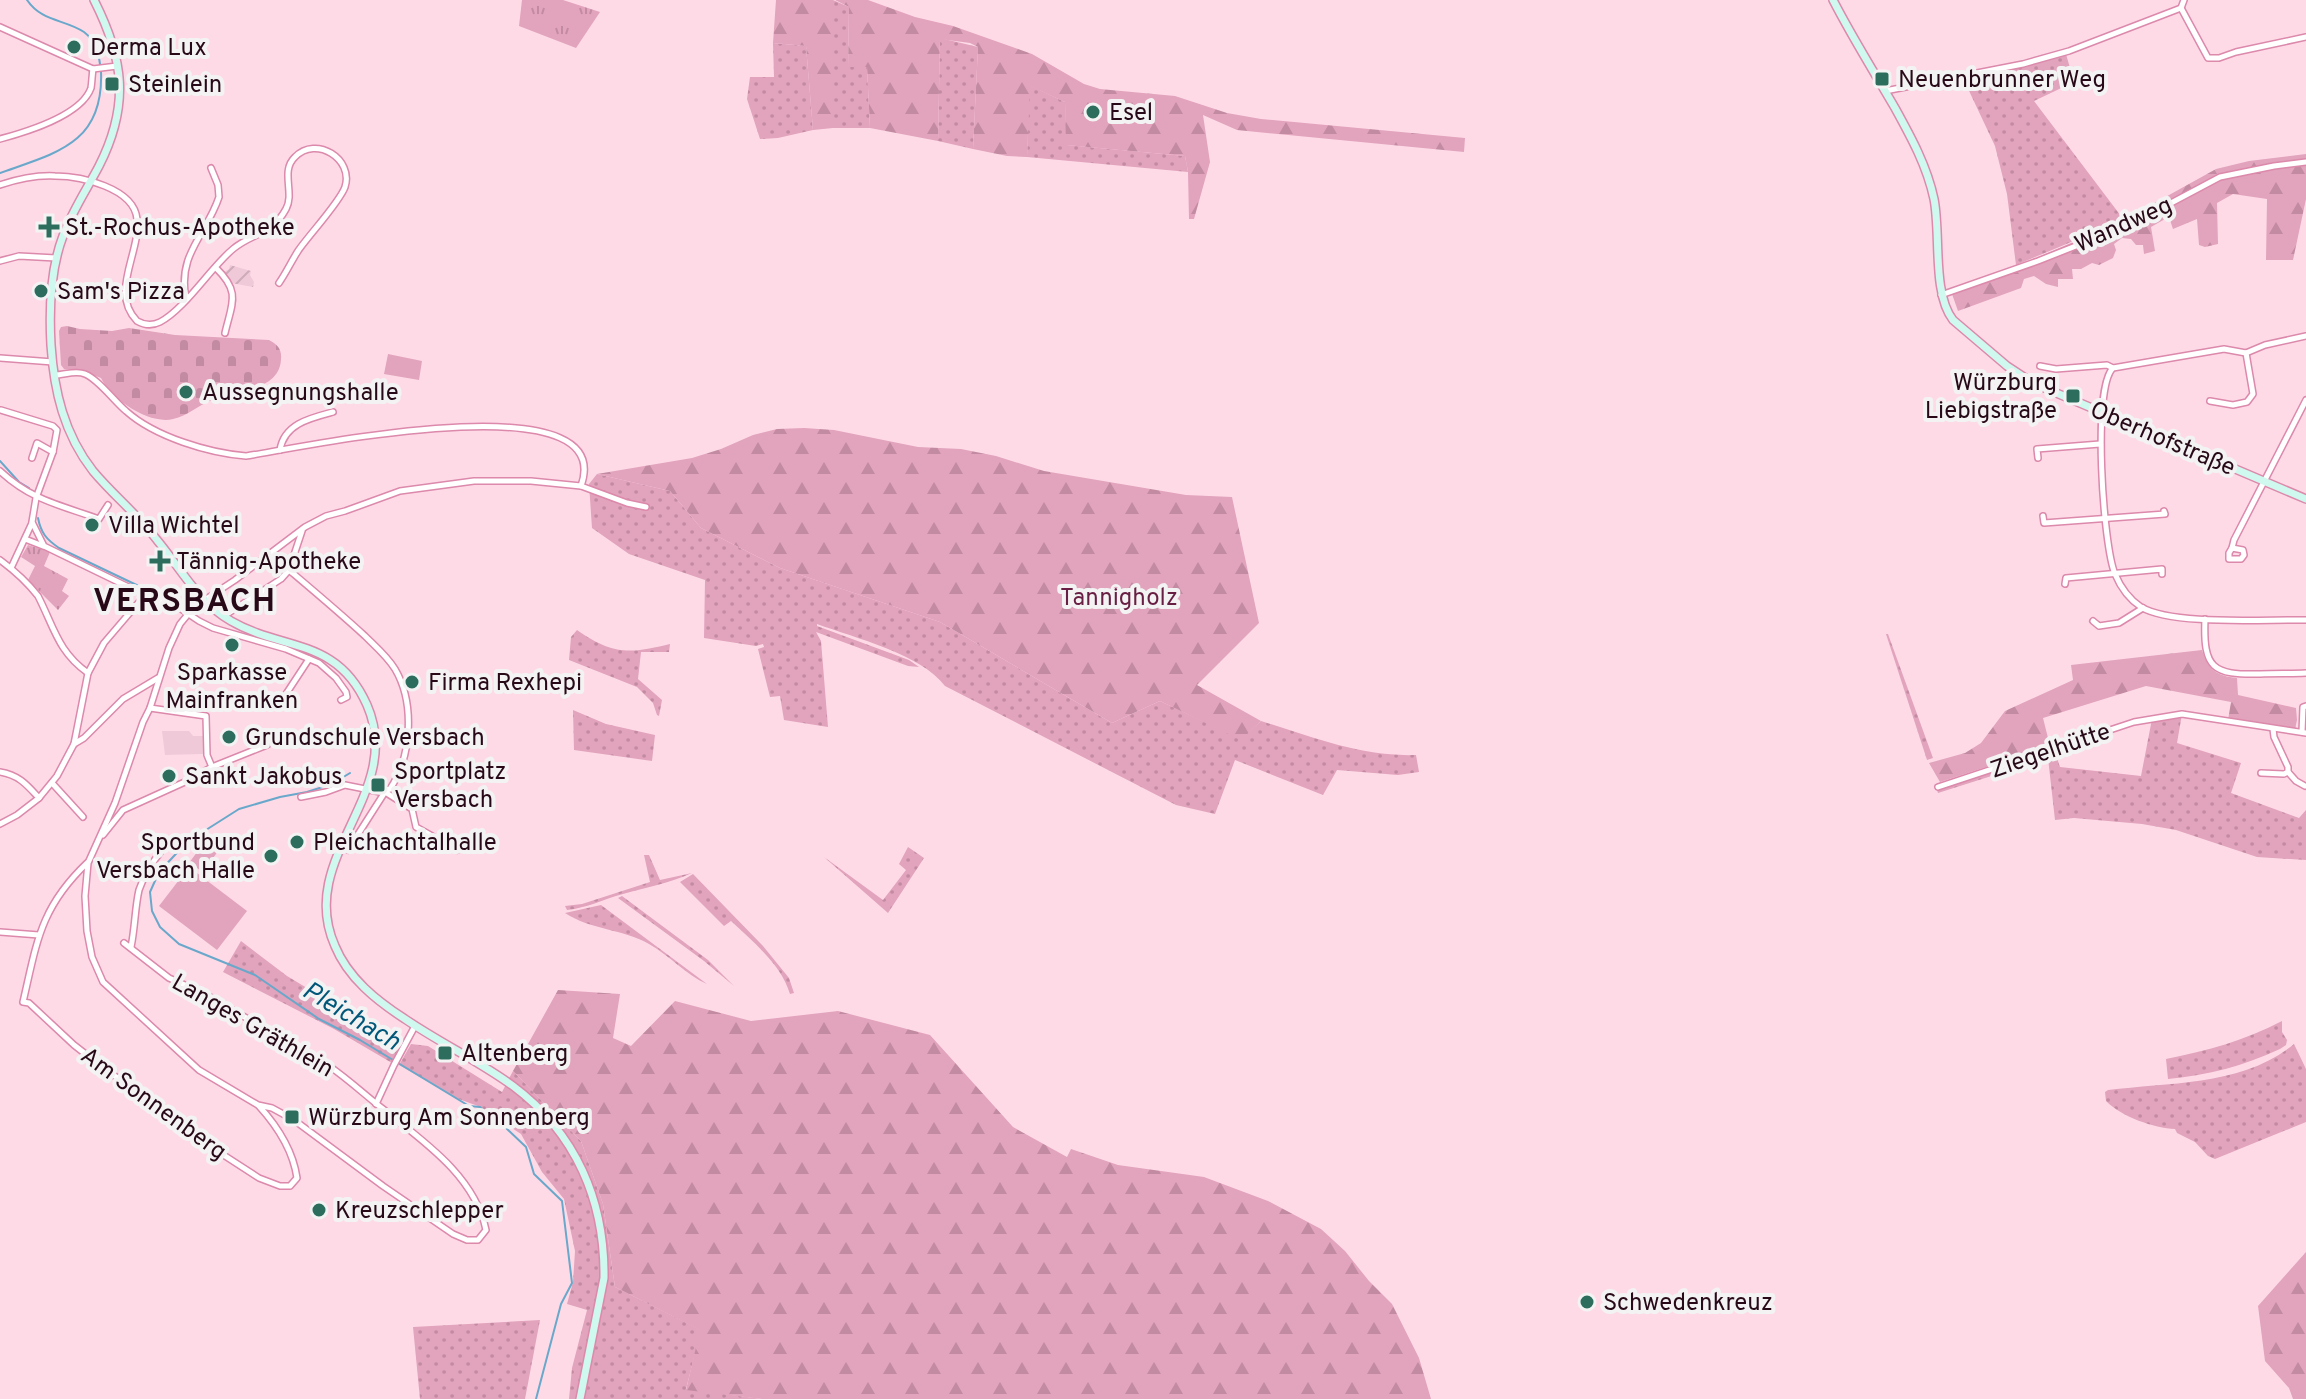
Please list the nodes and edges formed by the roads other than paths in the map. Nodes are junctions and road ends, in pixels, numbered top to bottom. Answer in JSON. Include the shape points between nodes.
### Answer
{"nodes":[{"id":1,"x":94,"y":0,"type":"edge"},
{"id":2,"x":1833,"y":0,"type":"edge"},
{"id":3,"x":2184,"y":0,"type":"edge"},
{"id":4,"x":2181,"y":8,"type":"junction"},
{"id":5,"x":0,"y":27,"type":"edge"},
{"id":6,"x":2306,"y":37,"type":"edge"},
{"id":7,"x":118,"y":66,"type":"junction"},
{"id":8,"x":96,"y":68,"type":"junction"},
{"id":9,"x":1885,"y":91,"type":"junction"},
{"id":10,"x":0,"y":139,"type":"edge"},
{"id":11,"x":2306,"y":162,"type":"edge"},
{"id":12,"x":211,"y":168,"type":"dead end"},
{"id":13,"x":90,"y":181,"type":"junction"},
{"id":14,"x":0,"y":185,"type":"edge"},
{"id":15,"x":56,"y":258,"type":"junction"},
{"id":16,"x":0,"y":261,"type":"edge"},
{"id":17,"x":216,"y":268,"type":"junction"},
{"id":18,"x":279,"y":283,"type":"dead end"},
{"id":19,"x":1941,"y":295,"type":"junction"},
{"id":20,"x":186,"y":299,"type":"junction"},
{"id":21,"x":225,"y":333,"type":"dead end"},
{"id":22,"x":2306,"y":336,"type":"edge"},
{"id":23,"x":2246,"y":353,"type":"junction"},
{"id":24,"x":0,"y":358,"type":"edge"},
{"id":25,"x":53,"y":362,"type":"junction"},
{"id":26,"x":2040,"y":366,"type":"dead end"},
{"id":27,"x":2113,"y":368,"type":"junction"},
{"id":28,"x":55,"y":375,"type":"junction"},
{"id":29,"x":2306,"y":400,"type":"edge"},
{"id":30,"x":2210,"y":401,"type":"dead end"},
{"id":31,"x":1,"y":410,"type":"edge"},
{"id":32,"x":333,"y":412,"type":"dead end"},
{"id":33,"x":2104,"y":414,"type":"junction"},
{"id":34,"x":2100,"y":444,"type":"junction"},
{"id":35,"x":280,"y":450,"type":"junction"},
{"id":36,"x":53,"y":452,"type":"junction"},
{"id":37,"x":32,"y":458,"type":"dead end"},
{"id":38,"x":2038,"y":458,"type":"dead end"},
{"id":39,"x":0,"y":471,"type":"edge"},
{"id":40,"x":2263,"y":481,"type":"junction"},
{"id":41,"x":581,"y":486,"type":"junction"},
{"id":42,"x":36,"y":498,"type":"junction"},
{"id":43,"x":2306,"y":499,"type":"edge"},
{"id":44,"x":108,"y":505,"type":"dead end"},
{"id":45,"x":646,"y":507,"type":"dead end"},
{"id":46,"x":2164,"y":511,"type":"dead end"},
{"id":47,"x":2043,"y":516,"type":"dead end"},
{"id":48,"x":2105,"y":519,"type":"junction"},
{"id":49,"x":32,"y":522,"type":"junction"},
{"id":50,"x":302,"y":530,"type":"junction"},
{"id":51,"x":25,"y":539,"type":"junction"},
{"id":52,"x":44,"y":546,"type":"junction"},
{"id":53,"x":2232,"y":548,"type":"dead end"},
{"id":54,"x":0,"y":560,"type":"edge"},
{"id":55,"x":11,"y":568,"type":"junction"},
{"id":56,"x":289,"y":570,"type":"junction"},
{"id":57,"x":2114,"y":572,"type":"junction"},
{"id":58,"x":2162,"y":574,"type":"dead end"},
{"id":59,"x":2065,"y":584,"type":"dead end"},
{"id":60,"x":145,"y":595,"type":"junction"},
{"id":61,"x":204,"y":601,"type":"junction"},
{"id":62,"x":2143,"y":608,"type":"junction"},
{"id":63,"x":187,"y":613,"type":"junction"},
{"id":64,"x":223,"y":616,"type":"junction"},
{"id":65,"x":2205,"y":619,"type":"junction"},
{"id":66,"x":2306,"y":620,"type":"edge"},
{"id":67,"x":2093,"y":621,"type":"dead end"},
{"id":68,"x":309,"y":659,"type":"junction"},
{"id":69,"x":88,"y":673,"type":"junction"},
{"id":70,"x":2306,"y":673,"type":"edge"},
{"id":71,"x":159,"y":678,"type":"junction"},
{"id":72,"x":286,"y":694,"type":"dead end"},
{"id":73,"x":341,"y":700,"type":"dead end"},
{"id":74,"x":2306,"y":706,"type":"edge"},
{"id":75,"x":150,"y":708,"type":"junction"},
{"id":76,"x":2273,"y":729,"type":"junction"},
{"id":77,"x":2304,"y":732,"type":"edge"},
{"id":78,"x":74,"y":744,"type":"junction"},
{"id":79,"x":267,"y":745,"type":"dead end"},
{"id":80,"x":212,"y":767,"type":"junction"},
{"id":81,"x":0,"y":772,"type":"edge"},
{"id":82,"x":2288,"y":772,"type":"junction"},
{"id":83,"x":2261,"y":773,"type":"dead end"},
{"id":84,"x":52,"y":783,"type":"junction"},
{"id":85,"x":2305,"y":786,"type":"edge"},
{"id":86,"x":1938,"y":787,"type":"dead end"},
{"id":87,"x":368,"y":788,"type":"junction"},
{"id":88,"x":385,"y":792,"type":"junction"},
{"id":89,"x":301,"y":797,"type":"dead end"},
{"id":90,"x":39,"y":798,"type":"junction"},
{"id":91,"x":83,"y":817,"type":"dead end"},
{"id":92,"x":0,"y":824,"type":"edge"},
{"id":93,"x":97,"y":842,"type":"junction"},
{"id":94,"x":345,"y":847,"type":"junction"},
{"id":95,"x":457,"y":850,"type":"dead end"},
{"id":96,"x":161,"y":851,"type":"dead end"},
{"id":97,"x":88,"y":863,"type":"junction"},
{"id":98,"x":0,"y":932,"type":"edge"},
{"id":99,"x":39,"y":935,"type":"junction"},
{"id":100,"x":124,"y":943,"type":"dead end"},
{"id":101,"x":131,"y":947,"type":"junction"},
{"id":102,"x":415,"y":1026,"type":"junction"},
{"id":103,"x":376,"y":1104,"type":"junction"},
{"id":104,"x":258,"y":1105,"type":"junction"},
{"id":105,"x":580,"y":1399,"type":"edge"}],
"edges":[{"from":1,"to":7,"type":"main road"},
{"from":2,"to":9,"type":"main road"},
{"from":3,"to":4,"type":"street"},
{"from":4,"to":6,"type":"street","via":[[2208,58]]},
{"from":4,"to":9,"type":"street","via":[[2038,60]]},
{"from":5,"to":8,"type":"street"},
{"from":7,"to":8,"type":"street"},
{"from":7,"to":13,"type":"main road","via":[[117,120]]},
{"from":8,"to":10,"type":"street","via":[[84,99],[73,108]]},
{"from":9,"to":19,"type":"main road","via":[[1927,172],[1938,232]]},
{"from":11,"to":19,"type":"street","name":"Wandweg","via":[[2220,177],[2101,236]]},
{"from":12,"to":20,"type":"street","via":[[219,197],[186,263]]},
{"from":13,"to":14,"type":"street","via":[[54,175]]},
{"from":13,"to":15,"type":"main road"},
{"from":13,"to":20,"type":"street","via":[[122,196],[136,213],[126,293],[133,317],[156,324]]},
{"from":15,"to":16,"type":"street"},
{"from":15,"to":25,"type":"main road","via":[[50,309]]},
{"from":17,"to":18,"type":"street","via":[[233,249],[266,231],[285,212],[290,199],[288,170],[295,156],[312,148],[326,150],[344,169],[344,188]]},
{"from":17,"to":20,"type":"street"},
{"from":17,"to":21,"type":"street","via":[[233,289]]},
{"from":19,"to":33,"type":"main road","name":"Oberhofstraße","via":[[1953,320],[2021,376]]},
{"from":22,"to":23,"type":"street"},
{"from":23,"to":27,"type":"street","via":[[2224,349]]},
{"from":23,"to":30,"type":"street","via":[[2253,394],[2247,402],[2233,405]]},
{"from":24,"to":25,"type":"street"},
{"from":25,"to":28,"type":"main road"},
{"from":26,"to":27,"type":"street"},
{"from":27,"to":33,"type":"street","via":[[2106,378]]},
{"from":28,"to":35,"type":"street","via":[[86,374],[132,416],[194,445],[246,456]]},
{"from":28,"to":61,"type":"main road","via":[[64,421],[81,454]]},
{"from":29,"to":40,"type":"street"},
{"from":31,"to":36,"type":"street","via":[[53,426],[58,434]]},
{"from":32,"to":35,"type":"street","via":[[295,426]]},
{"from":33,"to":34,"type":"street"},
{"from":33,"to":40,"type":"main road","name":"Oberhofstraße"},
{"from":34,"to":38,"type":"street","via":[[2037,449]]},
{"from":34,"to":48,"type":"street"},
{"from":35,"to":41,"type":"street","via":[[415,430],[526,429],[568,443],[580,456]]},
{"from":36,"to":37,"type":"street","via":[[37,443]]},
{"from":36,"to":42,"type":"street"},
{"from":39,"to":42,"type":"street"},
{"from":40,"to":43,"type":"main road","name":"Oberhofstraße"},
{"from":40,"to":53,"type":"street"},
{"from":41,"to":45,"type":"street"},
{"from":41,"to":50,"type":"street","via":[[474,481],[423,487],[382,496]]},
{"from":42,"to":44,"type":"street","via":[[99,519]]},
{"from":42,"to":49,"type":"street"},
{"from":46,"to":48,"type":"street"},
{"from":47,"to":48,"type":"street","via":[[2044,523]]},
{"from":48,"to":57,"type":"street"},
{"from":49,"to":51,"type":"street"},
{"from":49,"to":52,"type":"street"},
{"from":50,"to":56,"type":"street"},
{"from":50,"to":61,"type":"street"},
{"from":51,"to":52,"type":"street"},
{"from":51,"to":55,"type":"street"},
{"from":52,"to":60,"type":"street"},
{"from":54,"to":55,"type":"street"},
{"from":55,"to":69,"type":"street","via":[[38,596],[66,654]]},
{"from":56,"to":64,"type":"street"},
{"from":56,"to":88,"type":"street","via":[[342,614],[395,669],[408,735],[402,765]]},
{"from":57,"to":58,"type":"street","via":[[2162,569]]},
{"from":57,"to":59,"type":"street","via":[[2066,578]]},
{"from":57,"to":62,"type":"street"},
{"from":60,"to":63,"type":"street"},
{"from":60,"to":69,"type":"street","via":[[104,643]]},
{"from":61,"to":63,"type":"street"},
{"from":61,"to":64,"type":"main road"},
{"from":62,"to":65,"type":"street"},
{"from":62,"to":67,"type":"street","via":[[2119,623],[2099,626]]},
{"from":63,"to":68,"type":"street","via":[[213,628]]},
{"from":63,"to":71,"type":"street"},
{"from":64,"to":87,"type":"main road","via":[[245,629],[312,650],[350,677],[373,722],[376,756]]},
{"from":65,"to":66,"type":"street"},
{"from":65,"to":70,"type":"street","via":[[2206,650],[2216,669],[2240,675]]},
{"from":68,"to":72,"type":"street"},
{"from":68,"to":73,"type":"street","via":[[342,684],[347,697]]},
{"from":69,"to":78,"type":"street"},
{"from":71,"to":75,"type":"street"},
{"from":71,"to":78,"type":"street","via":[[123,699]]},
{"from":74,"to":77,"type":"street","via":[[2301,714]]},
{"from":75,"to":80,"type":"street","via":[[206,716]]},
{"from":75,"to":93,"type":"street"},
{"from":76,"to":77,"type":"street","name":"Ziegelhütte"},
{"from":76,"to":82,"type":"street"},
{"from":76,"to":86,"type":"street","name":"Ziegelhütte","via":[[2182,714],[2162,716]]},
{"from":78,"to":84,"type":"street"},
{"from":79,"to":80,"type":"street"},
{"from":80,"to":93,"type":"street","via":[[123,810]]},
{"from":81,"to":90,"type":"street","via":[[21,779]]},
{"from":82,"to":83,"type":"street"},
{"from":82,"to":85,"type":"street"},
{"from":84,"to":90,"type":"street"},
{"from":84,"to":91,"type":"street"},
{"from":87,"to":88,"type":"street"},
{"from":87,"to":89,"type":"street","via":[[345,785]]},
{"from":87,"to":94,"type":"main road"},
{"from":88,"to":94,"type":"street"},
{"from":88,"to":95,"type":"street","via":[[412,809],[416,827]]},
{"from":90,"to":92,"type":"street"},
{"from":93,"to":97,"type":"street"},
{"from":94,"to":102,"type":"main road","via":[[334,862],[326,891],[332,942],[360,983]]},
{"from":96,"to":101,"type":"street","via":[[138,893]]},
{"from":97,"to":99,"type":"street","via":[[57,895]]},
{"from":97,"to":104,"type":"street","via":[[87,931],[103,982],[199,1070]]},
{"from":98,"to":99,"type":"street"},
{"from":99,"to":104,"type":"street","name":"Am Sonnenberg","via":[[23,1002],[110,1073],[161,1105],[188,1132],[259,1178],[290,1186],[297,1178],[288,1147]]},
{"from":100,"to":101,"type":"street","name":"Langes Gräthlein"},
{"from":101,"to":103,"type":"street","name":"Langes Gräthlein","via":[[169,978],[329,1066]]},
{"from":102,"to":103,"type":"street"},
{"from":102,"to":105,"type":"main road","via":[[524,1095],[554,1126],[589,1183],[603,1244],[604,1278]]},
{"from":103,"to":104,"type":"street","name":"Langes Gräthlein","via":[[456,1173],[480,1208],[486,1230],[478,1240],[453,1234],[294,1120]]}]}
